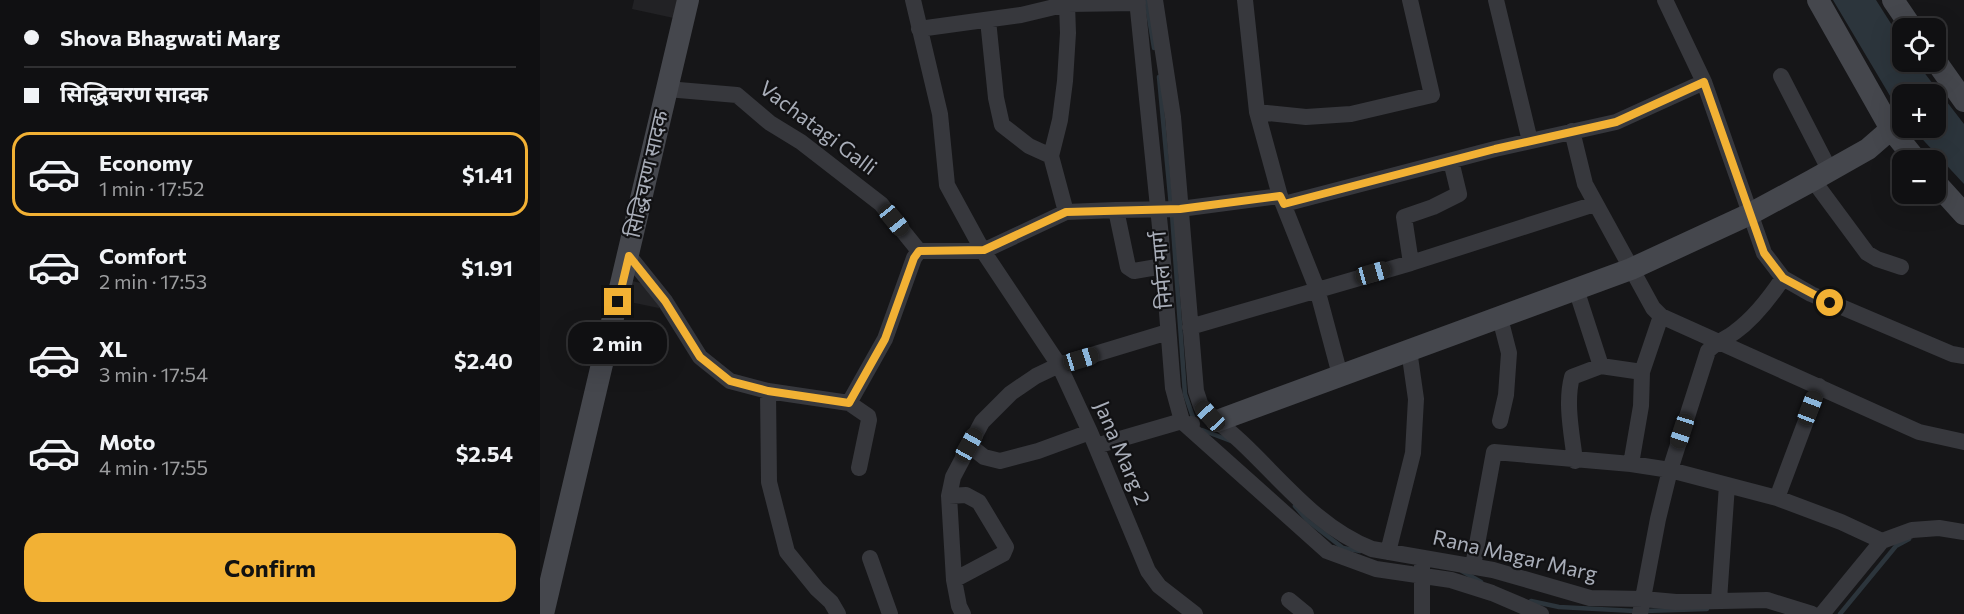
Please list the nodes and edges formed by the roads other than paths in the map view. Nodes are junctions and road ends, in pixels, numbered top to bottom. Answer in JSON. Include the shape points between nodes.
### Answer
{"nodes":[{"id":1,"x":688,"y":0,"type":"edge"},
{"id":2,"x":913,"y":0,"type":"edge"},
{"id":3,"x":1155,"y":0,"type":"edge"},
{"id":4,"x":1245,"y":0,"type":"edge"},
{"id":5,"x":1410,"y":0,"type":"edge"},
{"id":6,"x":1496,"y":0,"type":"edge"},
{"id":7,"x":1665,"y":0,"type":"edge"},
{"id":8,"x":1818,"y":0,"type":"edge"},
{"id":9,"x":1893,"y":0,"type":"edge"},
{"id":10,"x":1138,"y":1,"type":"edge"},
{"id":11,"x":1066,"y":4,"type":"junction"},
{"id":12,"x":1905,"y":18,"type":"edge"},
{"id":13,"x":988,"y":20,"type":"junction"},
{"id":14,"x":919,"y":29,"type":"junction"},
{"id":15,"x":1943,"y":72,"type":"edge"},
{"id":16,"x":1781,"y":76,"type":"dead end"},
{"id":17,"x":1704,"y":82,"type":"junction"},
{"id":18,"x":667,"y":89,"type":"junction"},
{"id":19,"x":1964,"y":101,"type":"edge"},
{"id":20,"x":1257,"y":112,"type":"junction"},
{"id":21,"x":1891,"y":129,"type":"junction"},
{"id":22,"x":1572,"y":131,"type":"junction"},
{"id":23,"x":1530,"y":141,"type":"junction"},
{"id":24,"x":1908,"y":150,"type":"edge"},
{"id":25,"x":1051,"y":156,"type":"junction"},
{"id":26,"x":1451,"y":161,"type":"junction"},
{"id":27,"x":1822,"y":176,"type":"junction"},
{"id":28,"x":1946,"y":194,"type":"edge"},
{"id":29,"x":1282,"y":200,"type":"junction"},
{"id":30,"x":1594,"y":204,"type":"junction"},
{"id":31,"x":1179,"y":209,"type":"junction"},
{"id":32,"x":1116,"y":210,"type":"junction"},
{"id":33,"x":1157,"y":210,"type":"junction"},
{"id":34,"x":1066,"y":212,"type":"junction"},
{"id":35,"x":1750,"y":214,"type":"junction"},
{"id":36,"x":1964,"y":214,"type":"edge"},
{"id":37,"x":984,"y":250,"type":"junction"},
{"id":38,"x":919,"y":251,"type":"junction"},
{"id":39,"x":629,"y":256,"type":"junction"},
{"id":40,"x":1411,"y":263,"type":"junction"},
{"id":41,"x":1163,"y":266,"type":"junction"},
{"id":42,"x":1901,"y":267,"type":"dead end"},
{"id":43,"x":1631,"y":269,"type":"junction"},
{"id":44,"x":1783,"y":278,"type":"junction"},
{"id":45,"x":1317,"y":289,"type":"junction"},
{"id":46,"x":1576,"y":289,"type":"junction"},
{"id":47,"x":1661,"y":316,"type":"junction"},
{"id":48,"x":1500,"y":318,"type":"junction"},
{"id":49,"x":1190,"y":327,"type":"junction"},
{"id":50,"x":1168,"y":332,"type":"junction"},
{"id":51,"x":1717,"y":342,"type":"junction"},
{"id":52,"x":1409,"y":350,"type":"junction"},
{"id":53,"x":1964,"y":356,"type":"edge"},
{"id":54,"x":1059,"y":365,"type":"junction"},
{"id":55,"x":1601,"y":366,"type":"junction"},
{"id":56,"x":1642,"y":372,"type":"junction"},
{"id":57,"x":1340,"y":375,"type":"junction"},
{"id":58,"x":1819,"y":386,"type":"junction"},
{"id":59,"x":768,"y":391,"type":"junction"},
{"id":60,"x":849,"y":403,"type":"junction"},
{"id":61,"x":1214,"y":422,"type":"junction"},
{"id":62,"x":1500,"y":422,"type":"dead end"},
{"id":63,"x":1187,"y":423,"type":"junction"},
{"id":64,"x":1093,"y":439,"type":"junction"},
{"id":65,"x":1964,"y":442,"type":"edge"},
{"id":66,"x":969,"y":445,"type":"junction"},
{"id":67,"x":1575,"y":461,"type":"junction"},
{"id":68,"x":1631,"y":464,"type":"junction"},
{"id":69,"x":859,"y":468,"type":"dead end"},
{"id":70,"x":1670,"y":470,"type":"junction"},
{"id":71,"x":1727,"y":485,"type":"junction"},
{"id":72,"x":949,"y":496,"type":"junction"},
{"id":73,"x":1777,"y":498,"type":"junction"},
{"id":74,"x":1964,"y":532,"type":"edge"},
{"id":75,"x":1882,"y":541,"type":"junction"},
{"id":76,"x":1388,"y":552,"type":"junction"},
{"id":77,"x":870,"y":558,"type":"dead end"},
{"id":78,"x":1473,"y":566,"type":"junction"},
{"id":79,"x":1422,"y":568,"type":"junction"},
{"id":80,"x":954,"y":580,"type":"junction"},
{"id":81,"x":1289,"y":600,"type":"dead end"},
{"id":82,"x":1719,"y":600,"type":"junction"},
{"id":83,"x":1641,"y":606,"type":"edge"},
{"id":84,"x":543,"y":614,"type":"edge"},
{"id":85,"x":838,"y":614,"type":"edge"},
{"id":86,"x":890,"y":614,"type":"edge"},
{"id":87,"x":963,"y":614,"type":"edge"},
{"id":88,"x":1195,"y":614,"type":"edge"},
{"id":89,"x":1306,"y":614,"type":"edge"},
{"id":90,"x":1422,"y":614,"type":"edge"},
{"id":91,"x":1542,"y":614,"type":"edge"},
{"id":92,"x":1812,"y":614,"type":"edge"},
{"id":93,"x":1822,"y":614,"type":"edge"}],
"edges":[{"from":1,"to":18,"type":"street","name":"सिद्धिचरण सादक"},
{"from":2,"to":14,"type":"street","name":"Jana Marg 2"},
{"from":3,"to":31,"type":"street","name":"निर्मल मार्ग","via":[[1173,117]]},
{"from":4,"to":20,"type":"street"},
{"from":5,"to":20,"type":"street","via":[[1432,95],[1351,114],[1306,117]]},
{"from":6,"to":23,"type":"street"},
{"from":7,"to":17,"type":"street"},
{"from":8,"to":21,"type":"street"},
{"from":9,"to":12,"type":"street"},
{"from":10,"to":11,"type":"street"},
{"from":10,"to":33,"type":"street"},
{"from":11,"to":13,"type":"street"},
{"from":11,"to":25,"type":"street","via":[[1065,81]]},
{"from":13,"to":14,"type":"street"},
{"from":13,"to":25,"type":"street","via":[[1002,125],[1029,146]]},
{"from":14,"to":37,"type":"street","name":"Jana Marg 2","via":[[940,114],[947,185]]},
{"from":15,"to":19,"type":"street"},
{"from":16,"to":27,"type":"street"},
{"from":17,"to":22,"type":"street","via":[[1616,122]]},
{"from":17,"to":35,"type":"street"},
{"from":18,"to":38,"type":"street","name":"Vachatagi Galli","via":[[737,95],[881,204]]},
{"from":18,"to":39,"type":"street","name":"सिद्धिचरण सादक"},
{"from":20,"to":29,"type":"street"},
{"from":21,"to":24,"type":"street"},
{"from":21,"to":27,"type":"street","via":[[1868,149]]},
{"from":22,"to":23,"type":"street"},
{"from":22,"to":30,"type":"street"},
{"from":23,"to":26,"type":"street"},
{"from":25,"to":34,"type":"street"},
{"from":26,"to":29,"type":"street"},
{"from":26,"to":40,"type":"street","via":[[1459,194],[1404,217]]},
{"from":27,"to":35,"type":"street"},
{"from":27,"to":42,"type":"street","via":[[1868,253]]},
{"from":28,"to":36,"type":"street"},
{"from":29,"to":31,"type":"street"},
{"from":29,"to":45,"type":"street"},
{"from":30,"to":40,"type":"street"},
{"from":30,"to":43,"type":"street"},
{"from":31,"to":33,"type":"street"},
{"from":31,"to":49,"type":"street","name":"निर्मल मार्ग"},
{"from":32,"to":33,"type":"street"},
{"from":32,"to":34,"type":"street"},
{"from":32,"to":41,"type":"street","via":[[1128,267],[1134,271]]},
{"from":33,"to":41,"type":"street"},
{"from":34,"to":37,"type":"street"},
{"from":35,"to":43,"type":"street"},
{"from":35,"to":44,"type":"street","via":[[1764,253]]},
{"from":37,"to":38,"type":"street"},
{"from":37,"to":54,"type":"street","name":"Jana Marg 2"},
{"from":38,"to":60,"type":"street","via":[[885,339]]},
{"from":39,"to":59,"type":"street","via":[[665,301],[700,357],[730,381]]},
{"from":39,"to":84,"type":"street","name":"सिद्धिचरण सादक"},
{"from":40,"to":45,"type":"street"},
{"from":41,"to":50,"type":"street"},
{"from":43,"to":46,"type":"street"},
{"from":43,"to":47,"type":"street"},
{"from":44,"to":51,"type":"street","via":[[1773,294],[1735,332]]},
{"from":44,"to":53,"type":"street","via":[[1859,315]]},
{"from":45,"to":49,"type":"street"},
{"from":45,"to":57,"type":"street"},
{"from":46,"to":48,"type":"street"},
{"from":46,"to":55,"type":"street"},
{"from":47,"to":51,"type":"street"},
{"from":47,"to":56,"type":"street"},
{"from":48,"to":52,"type":"street"},
{"from":48,"to":62,"type":"street","via":[[1509,353]]},
{"from":49,"to":61,"type":"street","name":"निर्मल मार्ग","via":[[1197,400]]},
{"from":50,"to":54,"type":"street"},
{"from":50,"to":63,"type":"street","via":[[1173,388]]},
{"from":51,"to":58,"type":"street"},
{"from":51,"to":70,"type":"street","via":[[1708,351]]},
{"from":52,"to":57,"type":"street"},
{"from":52,"to":76,"type":"street","via":[[1416,399],[1413,453]]},
{"from":54,"to":64,"type":"street","name":"Jana Marg 2"},
{"from":54,"to":66,"type":"street","via":[[1011,393],[982,422]]},
{"from":55,"to":56,"type":"street"},
{"from":55,"to":67,"type":"street","via":[[1572,377],[1569,387]]},
{"from":56,"to":68,"type":"street","via":[[1641,406]]},
{"from":57,"to":61,"type":"street"},
{"from":58,"to":65,"type":"street","via":[[1918,432]]},
{"from":58,"to":73,"type":"street"},
{"from":59,"to":60,"type":"street"},
{"from":59,"to":85,"type":"street","via":[[770,482],[787,552]]},
{"from":60,"to":69,"type":"street","via":[[869,420]]},
{"from":61,"to":63,"type":"street"},
{"from":61,"to":76,"type":"street","name":"Rana Magar Marg","via":[[1335,530],[1356,543]]},
{"from":63,"to":64,"type":"street"},
{"from":63,"to":79,"type":"street","via":[[1327,551],[1376,569]]},
{"from":64,"to":66,"type":"street","via":[[1000,461],[984,457]]},
{"from":64,"to":88,"type":"street","name":"Jana Marg 2","via":[[1148,572],[1159,586]]},
{"from":66,"to":72,"type":"street","via":[[953,477]]},
{"from":67,"to":68,"type":"street"},
{"from":67,"to":78,"type":"street","via":[[1494,452]]},
{"from":68,"to":70,"type":"street"},
{"from":70,"to":71,"type":"street"},
{"from":70,"to":83,"type":"street"},
{"from":71,"to":73,"type":"street"},
{"from":71,"to":82,"type":"street"},
{"from":72,"to":80,"type":"street"},
{"from":72,"to":80,"type":"street","via":[[966,495],[979,502],[1006,547],[1003,554]]},
{"from":73,"to":75,"type":"street"},
{"from":74,"to":75,"type":"street","via":[[1939,528],[1912,530]]},
{"from":75,"to":93,"type":"street"},
{"from":76,"to":79,"type":"street","name":"Rana Magar Marg"},
{"from":77,"to":86,"type":"street"},
{"from":78,"to":79,"type":"street","name":"Rana Magar Marg"},
{"from":78,"to":83,"type":"street","name":"Rana Magar Marg","via":[[1567,593]]},
{"from":79,"to":90,"type":"street"},
{"from":79,"to":91,"type":"street"},
{"from":80,"to":87,"type":"street"},
{"from":81,"to":89,"type":"street"},
{"from":82,"to":83,"type":"street","name":"Rana Magar Marg"},
{"from":82,"to":92,"type":"street","name":"Rana Magar Marg","via":[[1772,601]]}]}
